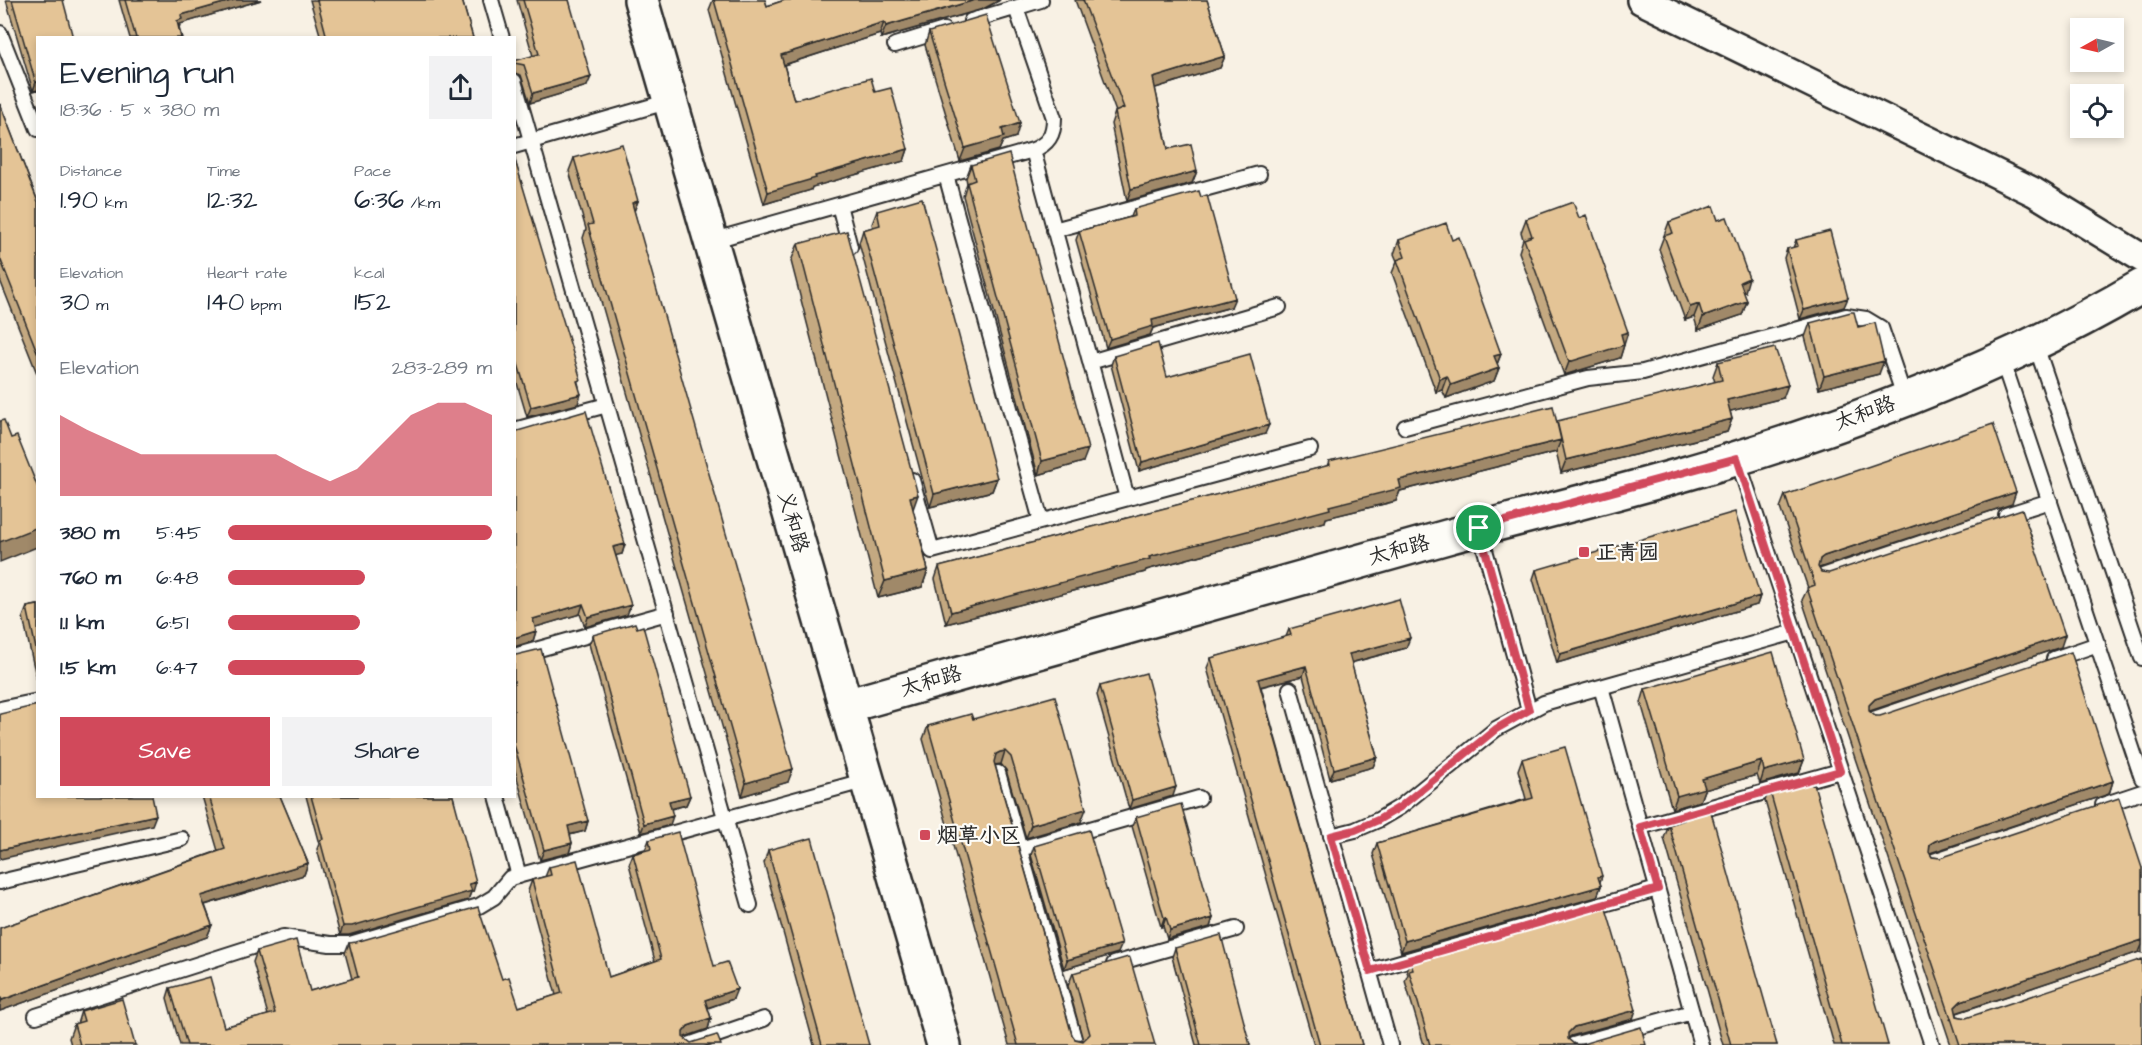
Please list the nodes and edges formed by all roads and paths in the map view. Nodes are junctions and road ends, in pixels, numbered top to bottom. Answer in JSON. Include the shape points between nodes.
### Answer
{"nodes":[{"id":1,"x":491,"y":0,"type":"edge"},
{"id":2,"x":641,"y":0,"type":"edge"},
{"id":3,"x":1041,"y":0,"type":"edge"},
{"id":4,"x":1641,"y":0,"type":"edge"},
{"id":5,"x":1016,"y":8,"type":"junction"},
{"id":6,"x":0,"y":33,"type":"edge"},
{"id":7,"x":501,"y":36,"type":"edge"},
{"id":8,"x":894,"y":45,"type":"edge"},
{"id":9,"x":516,"y":88,"type":"edge"},
{"id":10,"x":670,"y":101,"type":"junction"},
{"id":11,"x":36,"y":124,"type":"edge"},
{"id":12,"x":532,"y":141,"type":"junction"},
{"id":13,"x":516,"y":145,"type":"edge"},
{"id":14,"x":1033,"y":150,"type":"junction"},
{"id":15,"x":1260,"y":174,"type":"dead end"},
{"id":16,"x":946,"y":175,"type":"junction"},
{"id":17,"x":839,"y":206,"type":"junction"},
{"id":18,"x":1054,"y":230,"type":"junction"},
{"id":19,"x":711,"y":241,"type":"junction"},
{"id":20,"x":2142,"y":258,"type":"edge"},
{"id":21,"x":854,"y":263,"type":"edge"},
{"id":22,"x":2142,"y":286,"type":"edge"},
{"id":23,"x":1279,"y":307,"type":"dead end"},
{"id":24,"x":2035,"y":343,"type":"junction"},
{"id":25,"x":2002,"y":358,"type":"junction"},
{"id":26,"x":1090,"y":362,"type":"junction"},
{"id":27,"x":1905,"y":399,"type":"junction"},
{"id":28,"x":607,"y":405,"type":"junction"},
{"id":29,"x":1405,"y":427,"type":"dead end"},
{"id":30,"x":516,"y":429,"type":"edge"},
{"id":31,"x":1310,"y":449,"type":"dead end"},
{"id":32,"x":1737,"y":458,"type":"junction"},
{"id":33,"x":910,"y":470,"type":"edge"},
{"id":34,"x":1127,"y":498,"type":"junction"},
{"id":35,"x":2050,"y":501,"type":"junction"},
{"id":36,"x":1995,"y":519,"type":"edge"},
{"id":37,"x":1041,"y":521,"type":"junction"},
{"id":38,"x":1479,"y":528,"type":"junction"},
{"id":39,"x":667,"y":613,"type":"junction"},
{"id":40,"x":1794,"y":632,"type":"junction"},
{"id":41,"x":2098,"y":644,"type":"junction"},
{"id":42,"x":516,"y":655,"type":"edge"},
{"id":43,"x":2142,"y":658,"type":"edge"},
{"id":44,"x":2042,"y":663,"type":"edge"},
{"id":45,"x":1601,"y":687,"type":"junction"},
{"id":46,"x":1290,"y":689,"type":"dead end"},
{"id":47,"x":36,"y":701,"type":"edge"},
{"id":48,"x":846,"y":706,"type":"junction"},
{"id":49,"x":0,"y":709,"type":"edge"},
{"id":50,"x":1529,"y":710,"type":"junction"},
{"id":51,"x":1840,"y":771,"type":"junction"},
{"id":52,"x":998,"y":773,"type":"edge"},
{"id":53,"x":2142,"y":778,"type":"edge"},
{"id":54,"x":867,"y":780,"type":"junction"},
{"id":55,"x":2142,"y":792,"type":"edge"},
{"id":56,"x":498,"y":798,"type":"edge"},
{"id":57,"x":1199,"y":798,"type":"dead end"},
{"id":58,"x":2087,"y":810,"type":"edge"},
{"id":59,"x":726,"y":820,"type":"junction"},
{"id":60,"x":1640,"y":827,"type":"junction"},
{"id":61,"x":1331,"y":836,"type":"junction"},
{"id":62,"x":182,"y":839,"type":"dead end"},
{"id":63,"x":1020,"y":849,"type":"junction"},
{"id":64,"x":519,"y":876,"type":"junction"},
{"id":65,"x":0,"y":882,"type":"edge"},
{"id":66,"x":1658,"y":889,"type":"junction"},
{"id":67,"x":750,"y":905,"type":"dead end"},
{"id":68,"x":1236,"y":929,"type":"dead end"},
{"id":69,"x":1102,"y":967,"type":"edge"},
{"id":70,"x":1370,"y":971,"type":"junction"},
{"id":71,"x":1692,"y":1012,"type":"junction"},
{"id":72,"x":36,"y":1016,"type":"dead end"},
{"id":73,"x":764,"y":1019,"type":"dead end"},
{"id":74,"x":688,"y":1045,"type":"edge"},
{"id":75,"x":944,"y":1045,"type":"edge"},
{"id":76,"x":1076,"y":1045,"type":"edge"},
{"id":77,"x":1390,"y":1045,"type":"edge"},
{"id":78,"x":1573,"y":1045,"type":"edge"},
{"id":79,"x":1701,"y":1045,"type":"edge"},
{"id":80,"x":1932,"y":1045,"type":"edge"}],
"edges":[{"from":1,"to":7,"type":"lane"},
{"from":2,"to":10,"type":"street","name":"义和路"},
{"from":3,"to":5,"type":"lane"},
{"from":4,"to":20,"type":"street","via":[[2034,192]]},
{"from":5,"to":8,"type":"lane"},
{"from":5,"to":14,"type":"lane","via":[[1054,118],[1046,145]]},
{"from":6,"to":11,"type":"lane"},
{"from":9,"to":12,"type":"lane"},
{"from":10,"to":12,"type":"lane"},
{"from":10,"to":19,"type":"street","name":"义和路"},
{"from":12,"to":13,"type":"lane"},
{"from":12,"to":28,"type":"lane"},
{"from":14,"to":16,"type":"lane"},
{"from":14,"to":18,"type":"lane"},
{"from":15,"to":18,"type":"lane"},
{"from":16,"to":17,"type":"lane"},
{"from":16,"to":37,"type":"lane"},
{"from":17,"to":19,"type":"lane"},
{"from":17,"to":21,"type":"lane"},
{"from":18,"to":26,"type":"lane"},
{"from":19,"to":48,"type":"street","name":"义和路"},
{"from":22,"to":24,"type":"street","name":"太和路"},
{"from":23,"to":26,"type":"lane"},
{"from":24,"to":25,"type":"street","name":"太和路"},
{"from":24,"to":43,"type":"lane"},
{"from":25,"to":27,"type":"street","name":"太和路"},
{"from":25,"to":35,"type":"lane"},
{"from":26,"to":34,"type":"lane"},
{"from":27,"to":29,"type":"lane","via":[[1881,328],[1866,319],[1845,316],[1643,372],[1588,378]]},
{"from":27,"to":32,"type":"street","name":"太和路"},
{"from":28,"to":30,"type":"lane"},
{"from":28,"to":39,"type":"lane"},
{"from":31,"to":34,"type":"lane"},
{"from":32,"to":38,"type":"street","name":"太和路"},
{"from":32,"to":40,"type":"lane"},
{"from":33,"to":37,"type":"lane","via":[[932,551]]},
{"from":34,"to":37,"type":"lane"},
{"from":35,"to":36,"type":"lane"},
{"from":35,"to":41,"type":"lane"},
{"from":38,"to":48,"type":"street","name":"太和路"},
{"from":38,"to":50,"type":"lane"},
{"from":39,"to":42,"type":"lane"},
{"from":39,"to":59,"type":"lane"},
{"from":40,"to":45,"type":"lane"},
{"from":40,"to":51,"type":"lane"},
{"from":41,"to":44,"type":"lane"},
{"from":41,"to":53,"type":"lane"},
{"from":45,"to":50,"type":"lane"},
{"from":45,"to":60,"type":"lane"},
{"from":46,"to":61,"type":"lane"},
{"from":47,"to":49,"type":"lane"},
{"from":48,"to":54,"type":"street","name":"义和路"},
{"from":50,"to":61,"type":"lane","via":[[1496,729],[1400,807],[1355,830]]},
{"from":51,"to":60,"type":"lane"},
{"from":51,"to":80,"type":"lane"},
{"from":52,"to":63,"type":"lane"},
{"from":54,"to":59,"type":"lane"},
{"from":54,"to":75,"type":"street","name":"义和路"},
{"from":55,"to":58,"type":"lane"},
{"from":56,"to":64,"type":"lane"},
{"from":57,"to":63,"type":"lane"},
{"from":59,"to":64,"type":"lane"},
{"from":59,"to":67,"type":"lane"},
{"from":60,"to":66,"type":"lane"},
{"from":61,"to":70,"type":"lane"},
{"from":62,"to":65,"type":"lane"},
{"from":63,"to":76,"type":"lane","via":[[1063,978]]},
{"from":64,"to":72,"type":"lane","via":[[479,906],[350,944],[283,937]]},
{"from":66,"to":70,"type":"lane"},
{"from":66,"to":71,"type":"lane"},
{"from":68,"to":69,"type":"lane"},
{"from":70,"to":77,"type":"lane"},
{"from":71,"to":78,"type":"lane"},
{"from":71,"to":79,"type":"lane"},
{"from":73,"to":74,"type":"lane"}]}
